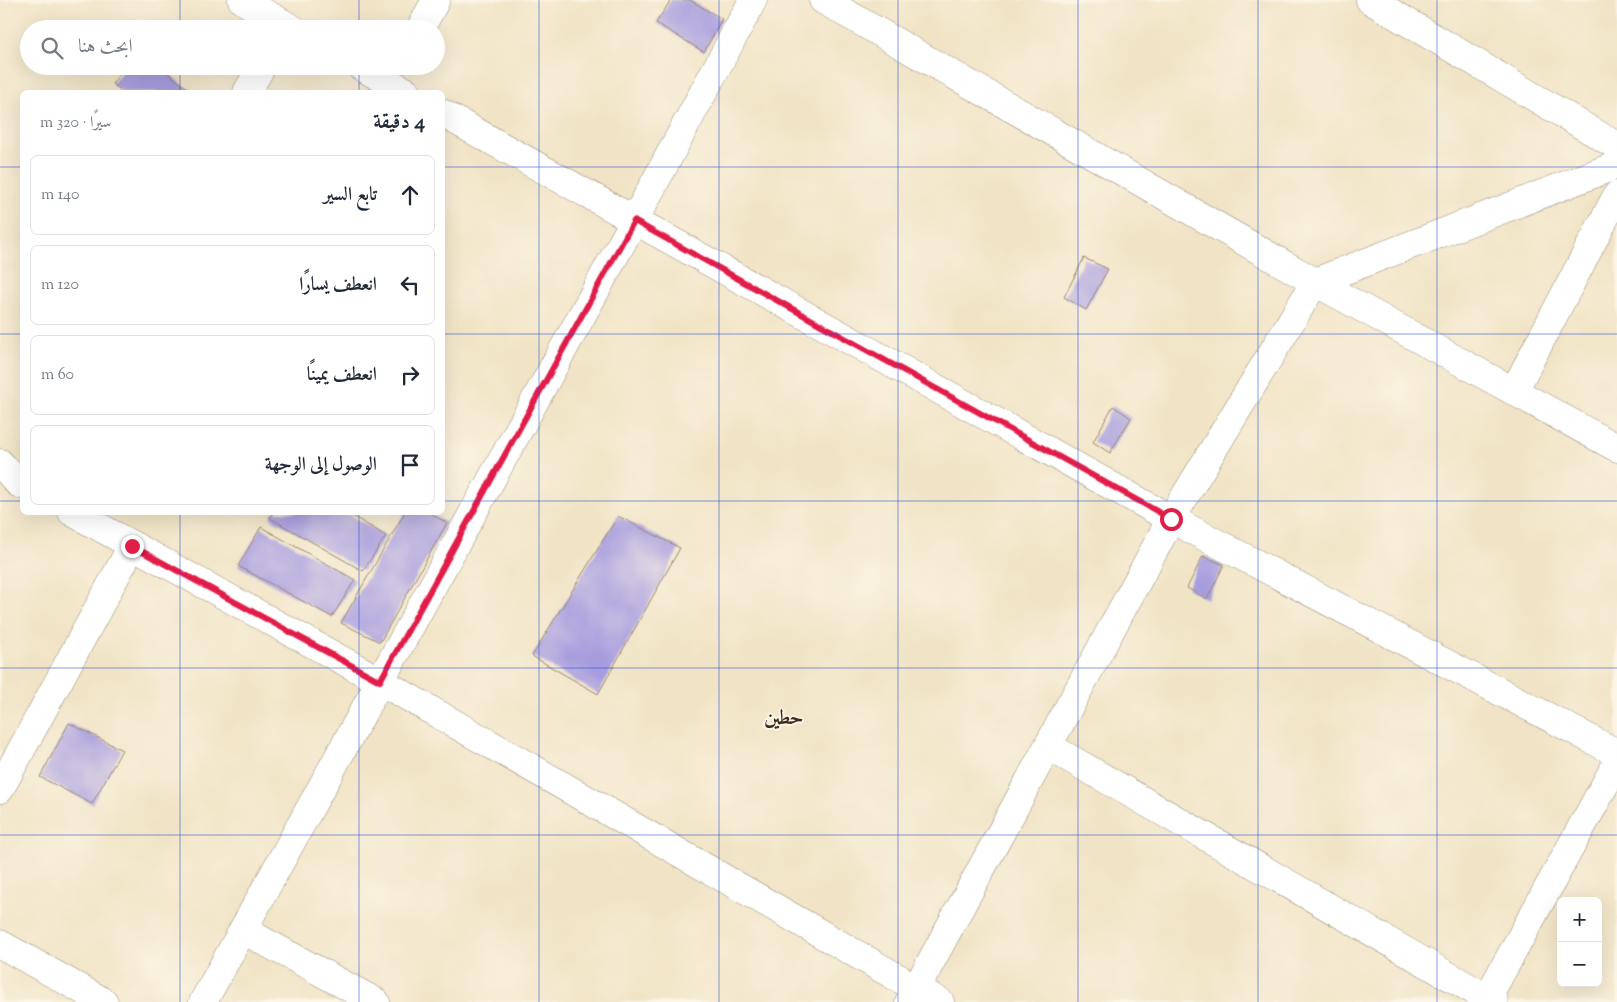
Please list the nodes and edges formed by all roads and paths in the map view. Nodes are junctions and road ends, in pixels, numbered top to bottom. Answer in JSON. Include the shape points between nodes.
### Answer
{"nodes":[{"id":1,"x":242,"y":0,"type":"edge"},
{"id":2,"x":436,"y":0,"type":"edge"},
{"id":3,"x":753,"y":0,"type":"edge"},
{"id":4,"x":823,"y":0,"type":"edge"},
{"id":5,"x":1370,"y":0,"type":"edge"},
{"id":6,"x":275,"y":20,"type":"edge"},
{"id":7,"x":425,"y":20,"type":"edge"},
{"id":8,"x":257,"y":75,"type":"edge"},
{"id":9,"x":383,"y":75,"type":"edge"},
{"id":10,"x":399,"y":81,"type":"edge"},
{"id":11,"x":248,"y":90,"type":"edge"},
{"id":12,"x":445,"y":115,"type":"edge"},
{"id":13,"x":1617,"y":146,"type":"edge"},
{"id":14,"x":1617,"y":165,"type":"edge"},
{"id":15,"x":1617,"y":195,"type":"edge"},
{"id":16,"x":634,"y":221,"type":"junction"},
{"id":17,"x":1315,"y":282,"type":"junction"},
{"id":18,"x":1514,"y":391,"type":"junction"},
{"id":19,"x":1617,"y":448,"type":"edge"},
{"id":20,"x":0,"y":463,"type":"edge"},
{"id":21,"x":20,"y":480,"type":"edge"},
{"id":22,"x":77,"y":515,"type":"edge"},
{"id":23,"x":1171,"y":519,"type":"junction"},
{"id":24,"x":132,"y":546,"type":"junction"},
{"id":25,"x":380,"y":681,"type":"junction"},
{"id":26,"x":1048,"y":746,"type":"junction"},
{"id":27,"x":1617,"y":753,"type":"edge"},
{"id":28,"x":1617,"y":762,"type":"edge"},
{"id":29,"x":0,"y":789,"type":"edge"},
{"id":30,"x":243,"y":930,"type":"junction"},
{"id":31,"x":0,"y":944,"type":"edge"},
{"id":32,"x":913,"y":996,"type":"edge"},
{"id":33,"x":1489,"y":1001,"type":"edge"},
{"id":34,"x":104,"y":1002,"type":"edge"},
{"id":35,"x":203,"y":1002,"type":"edge"},
{"id":36,"x":376,"y":1002,"type":"edge"},
{"id":37,"x":940,"y":1002,"type":"edge"}],
"edges":[{"from":1,"to":6,"type":"street"},
{"from":2,"to":7,"type":"street"},
{"from":3,"to":16,"type":"street"},
{"from":4,"to":17,"type":"street"},
{"from":5,"to":13,"type":"street"},
{"from":8,"to":11,"type":"street"},
{"from":9,"to":10,"type":"street"},
{"from":12,"to":16,"type":"street"},
{"from":14,"to":17,"type":"street"},
{"from":15,"to":18,"type":"street"},
{"from":16,"to":23,"type":"street"},
{"from":16,"to":25,"type":"street"},
{"from":17,"to":18,"type":"street"},
{"from":17,"to":23,"type":"street"},
{"from":18,"to":19,"type":"street"},
{"from":20,"to":21,"type":"street"},
{"from":22,"to":24,"type":"street"},
{"from":23,"to":26,"type":"street"},
{"from":23,"to":27,"type":"street"},
{"from":24,"to":25,"type":"street"},
{"from":24,"to":29,"type":"street"},
{"from":25,"to":30,"type":"street"},
{"from":25,"to":32,"type":"street"},
{"from":26,"to":32,"type":"street"},
{"from":26,"to":33,"type":"street"},
{"from":28,"to":33,"type":"street"},
{"from":30,"to":35,"type":"street"},
{"from":30,"to":36,"type":"street"},
{"from":31,"to":34,"type":"street"},
{"from":32,"to":37,"type":"street"}]}
